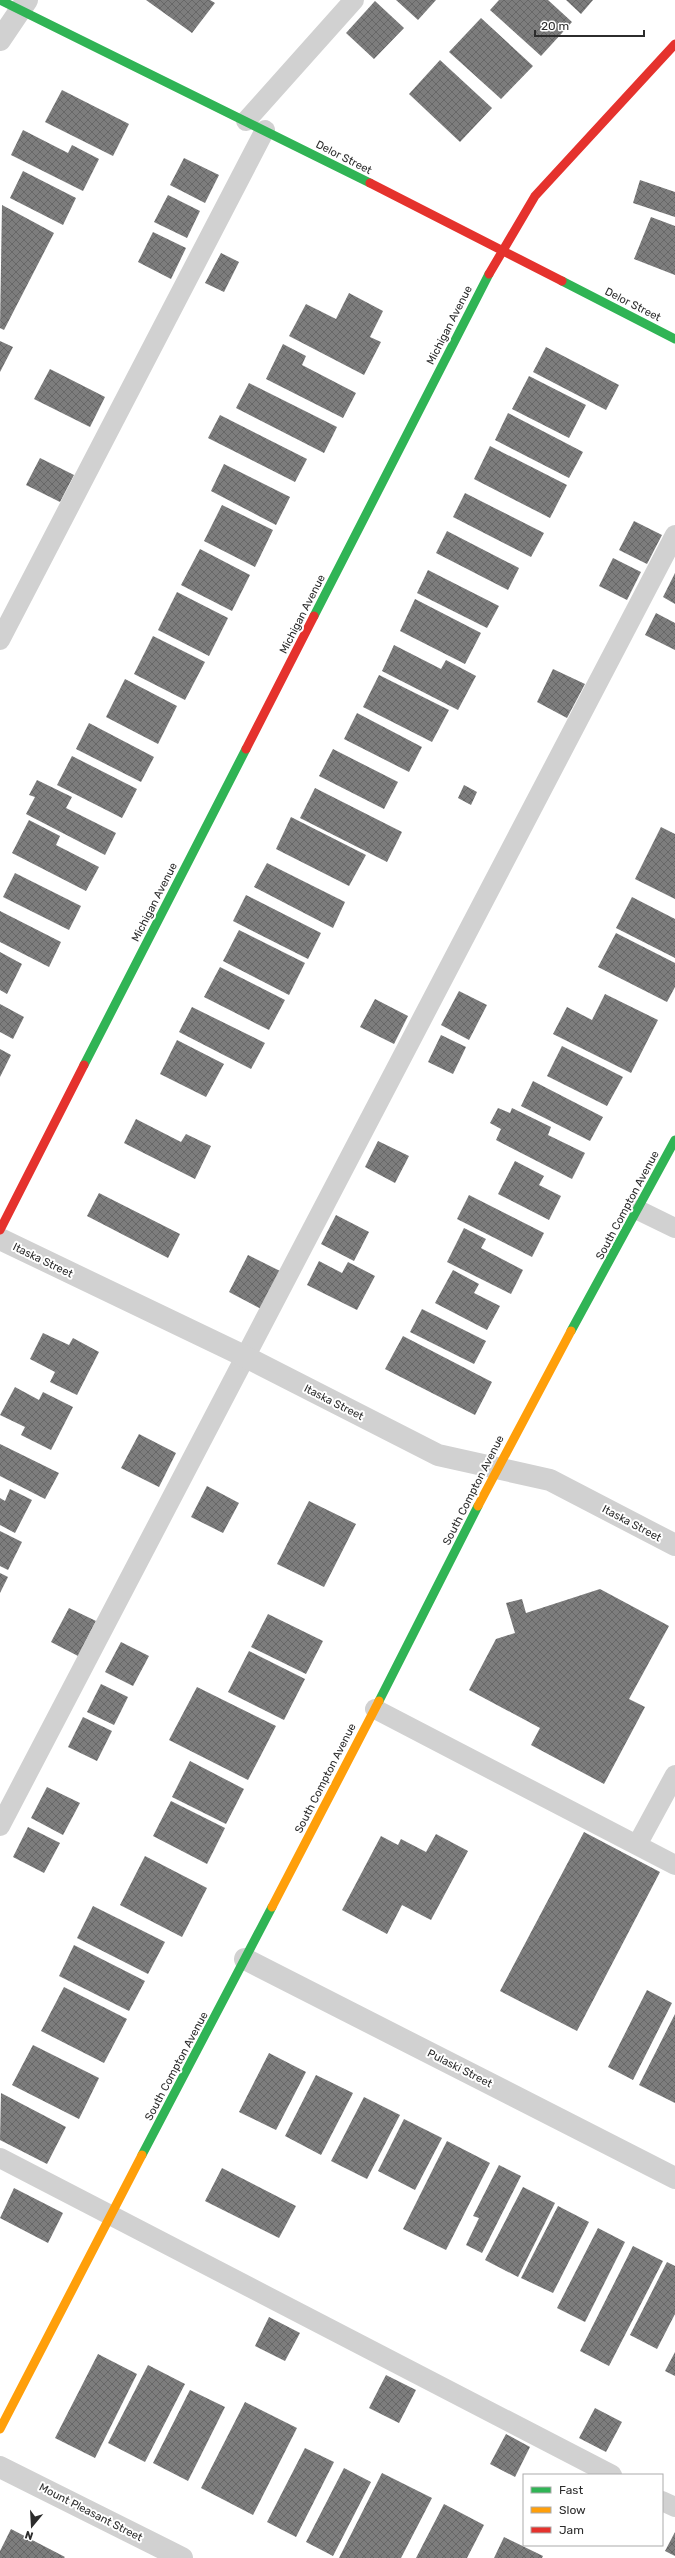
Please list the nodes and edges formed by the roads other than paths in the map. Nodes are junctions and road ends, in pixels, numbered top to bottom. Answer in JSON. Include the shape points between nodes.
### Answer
{"nodes":[{"id":1,"x":0,"y":0,"type":"edge"},
{"id":2,"x":354,"y":0,"type":"edge"},
{"id":3,"x":24,"y":5,"type":"edge"},
{"id":4,"x":0,"y":40,"type":"edge"},
{"id":5,"x":675,"y":44,"type":"edge"},
{"id":6,"x":246,"y":121,"type":"junction"},
{"id":7,"x":265,"y":130,"type":"junction"},
{"id":8,"x":501,"y":250,"type":"junction"},
{"id":9,"x":675,"y":339,"type":"edge"},
{"id":10,"x":675,"y":535,"type":"edge"},
{"id":11,"x":0,"y":640,"type":"edge"},
{"id":12,"x":675,"y":1140,"type":"edge"},
{"id":13,"x":638,"y":1210,"type":"junction"},
{"id":14,"x":675,"y":1228,"type":"edge"},
{"id":15,"x":0,"y":1230,"type":"edge"},
{"id":16,"x":0,"y":1239,"type":"edge"},
{"id":17,"x":244,"y":1356,"type":"junction"},
{"id":18,"x":497,"y":1468,"type":"junction"},
{"id":19,"x":675,"y":1545,"type":"edge"},
{"id":20,"x":375,"y":1710,"type":"junction"},
{"id":21,"x":672,"y":1787,"type":"edge"},
{"id":22,"x":0,"y":1826,"type":"edge"},
{"id":23,"x":637,"y":1845,"type":"junction"},
{"id":24,"x":675,"y":1865,"type":"edge"},
{"id":25,"x":245,"y":1959,"type":"junction"},
{"id":26,"x":0,"y":2158,"type":"edge"},
{"id":27,"x":675,"y":2178,"type":"edge"},
{"id":28,"x":111,"y":2216,"type":"junction"},
{"id":29,"x":0,"y":2429,"type":"edge"},
{"id":30,"x":0,"y":2467,"type":"edge"},
{"id":31,"x":610,"y":2474,"type":"edge"},
{"id":32,"x":663,"y":2501,"type":"edge"},
{"id":33,"x":675,"y":2507,"type":"edge"},
{"id":34,"x":182,"y":2558,"type":"edge"}],
"edges":[{"from":1,"to":3,"type":"street","name":"Delor Street"},
{"from":2,"to":6,"type":"lane"},
{"from":3,"to":4,"type":"street"},
{"from":3,"to":6,"type":"street","name":"Delor Street"},
{"from":5,"to":8,"type":"street","name":"Michigan Avenue","via":[[535,196]]},
{"from":6,"to":7,"type":"street","name":"Delor Street"},
{"from":7,"to":8,"type":"street","name":"Delor Street"},
{"from":7,"to":11,"type":"lane"},
{"from":8,"to":9,"type":"street","name":"Delor Street"},
{"from":8,"to":15,"type":"street","name":"Michigan Avenue"},
{"from":10,"to":17,"type":"lane"},
{"from":12,"to":13,"type":"street","name":"South Compton Avenue"},
{"from":13,"to":14,"type":"lane"},
{"from":13,"to":18,"type":"street","name":"South Compton Avenue"},
{"from":16,"to":17,"type":"street","name":"Itaska Street"},
{"from":17,"to":18,"type":"street","name":"Itaska Street","via":[[438,1455]]},
{"from":17,"to":22,"type":"lane"},
{"from":18,"to":19,"type":"street","name":"Itaska Street","via":[[550,1480]]},
{"from":18,"to":20,"type":"street","name":"South Compton Avenue"},
{"from":20,"to":23,"type":"lane"},
{"from":20,"to":25,"type":"street","name":"South Compton Avenue"},
{"from":21,"to":23,"type":"lane"},
{"from":23,"to":24,"type":"lane"},
{"from":25,"to":27,"type":"street","name":"Pulaski Street"},
{"from":25,"to":28,"type":"street","name":"South Compton Avenue"},
{"from":26,"to":28,"type":"lane"},
{"from":28,"to":29,"type":"street","name":"South Compton Avenue"},
{"from":28,"to":31,"type":"lane"},
{"from":30,"to":34,"type":"street","name":"Mount Pleasant Street"},
{"from":32,"to":33,"type":"lane"}]}
